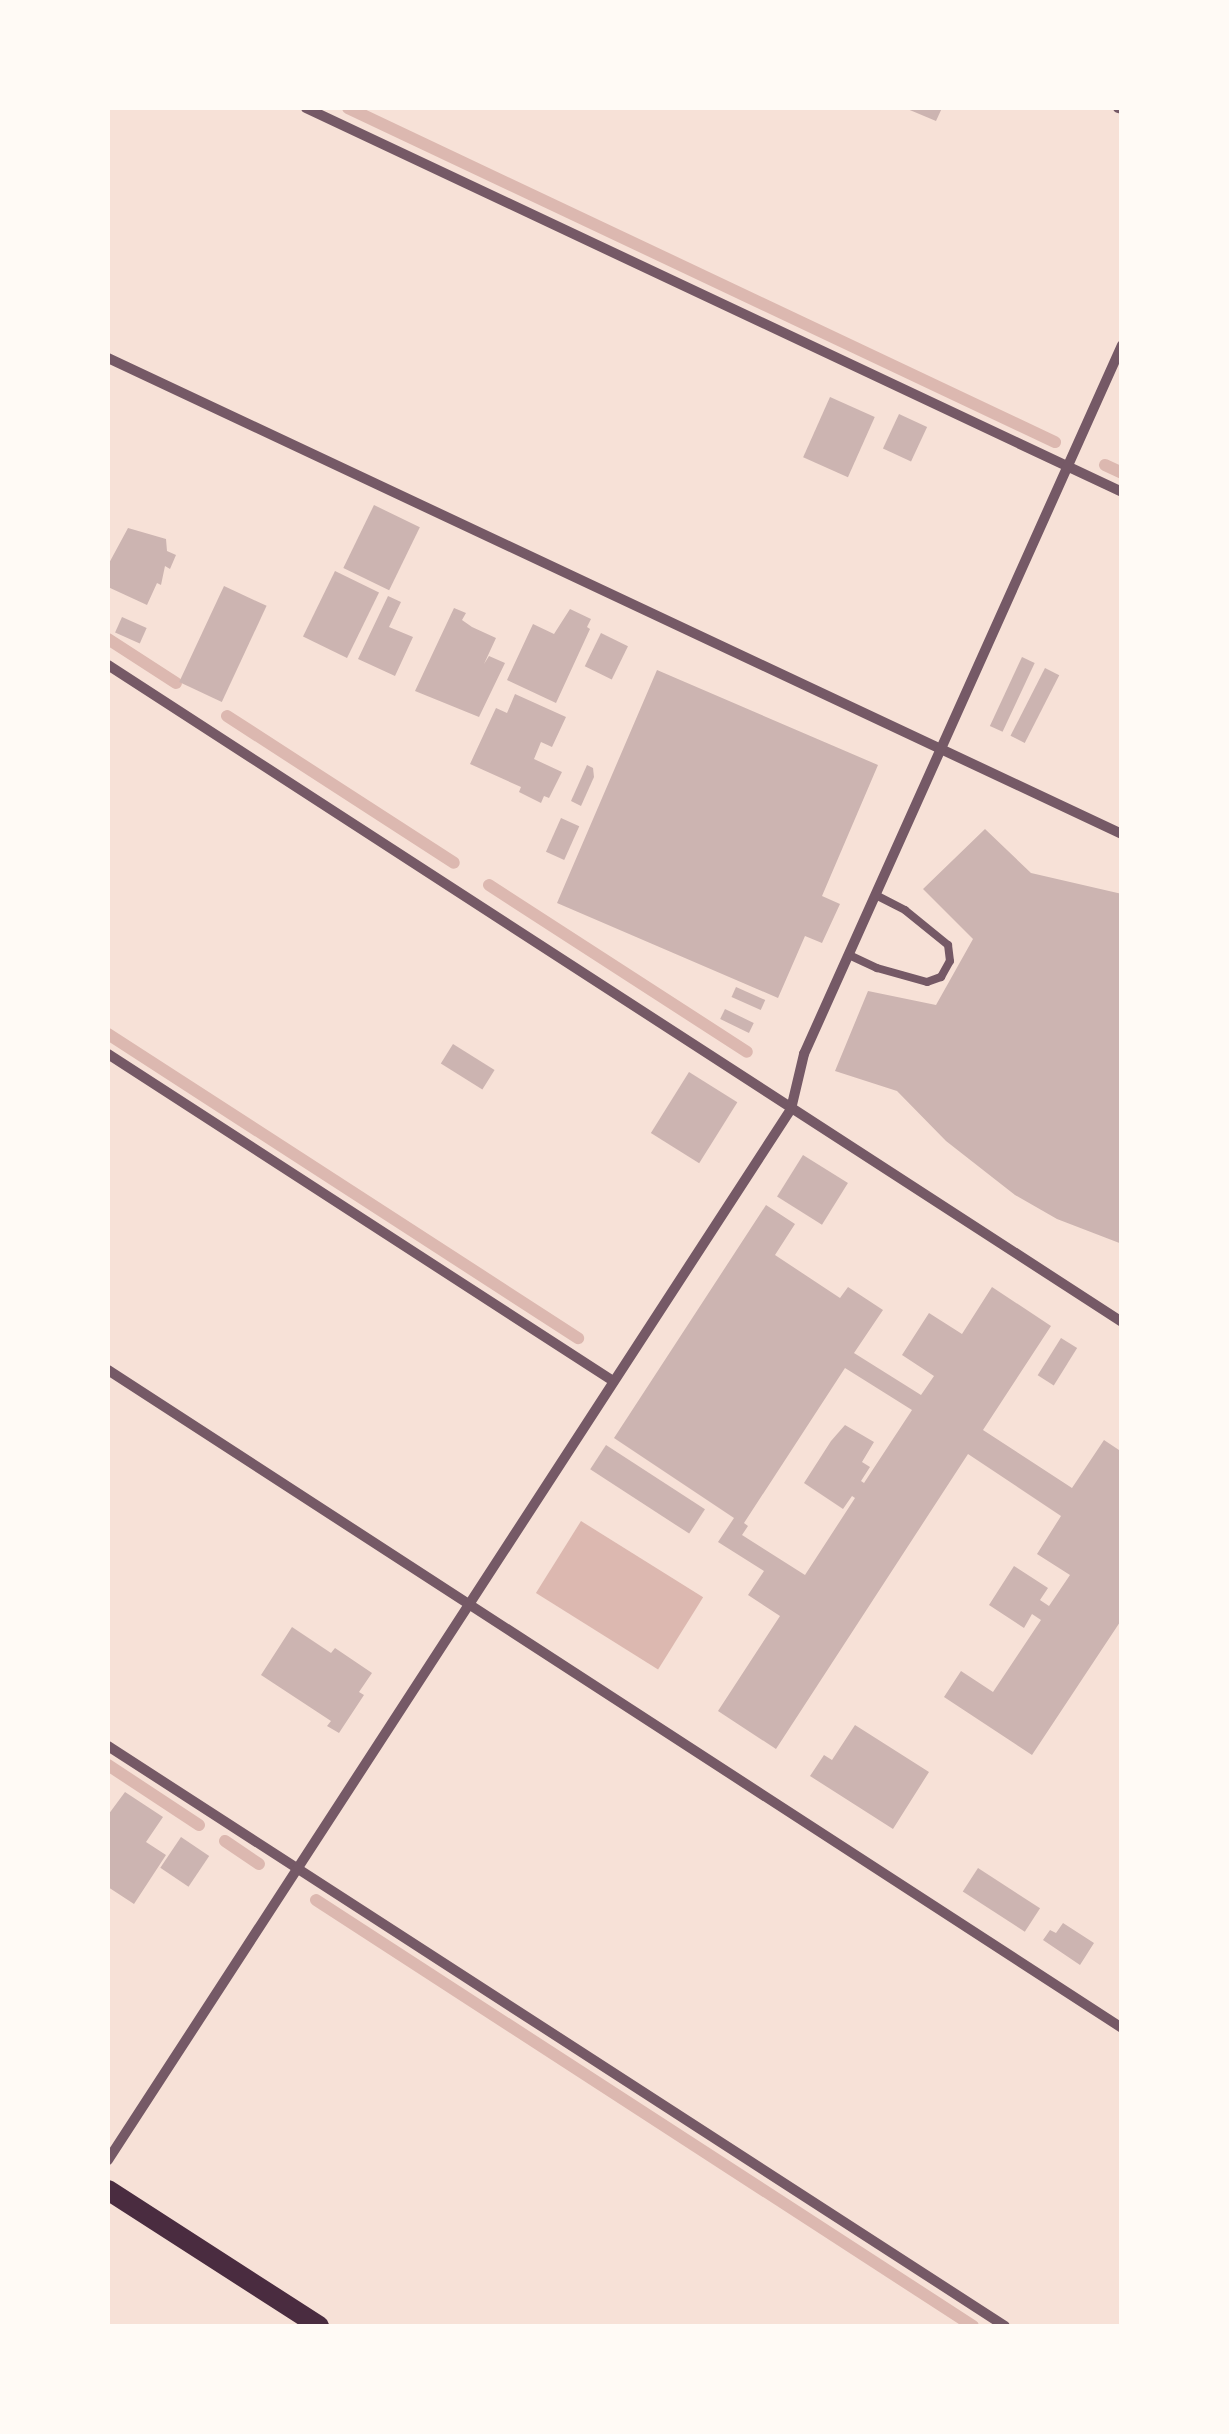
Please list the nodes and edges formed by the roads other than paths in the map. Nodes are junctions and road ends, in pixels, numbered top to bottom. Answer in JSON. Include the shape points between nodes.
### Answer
{"nodes":[{"id":1,"x":306,"y":108,"type":"edge"},
{"id":2,"x":1122,"y":345,"type":"edge"},
{"id":3,"x":108,"y":358,"type":"edge"},
{"id":4,"x":1069,"y":468,"type":"junction"},
{"id":5,"x":1122,"y":492,"type":"edge"},
{"id":6,"x":108,"y":666,"type":"edge"},
{"id":7,"x":943,"y":752,"type":"junction"},
{"id":8,"x":1122,"y":834,"type":"edge"},
{"id":9,"x":876,"y":896,"type":"junction"},
{"id":10,"x":850,"y":955,"type":"junction"},
{"id":11,"x":108,"y":1054,"type":"edge"},
{"id":12,"x":791,"y":1109,"type":"junction"},
{"id":13,"x":1122,"y":1322,"type":"edge"},
{"id":14,"x":108,"y":1370,"type":"edge"},
{"id":15,"x":613,"y":1381,"type":"junction"},
{"id":16,"x":470,"y":1604,"type":"junction"},
{"id":17,"x":108,"y":1746,"type":"edge"},
{"id":18,"x":297,"y":1869,"type":"junction"},
{"id":19,"x":1122,"y":2028,"type":"edge"},
{"id":20,"x":108,"y":2160,"type":"edge"},
{"id":21,"x":108,"y":2190,"type":"edge"},
{"id":22,"x":319,"y":2326,"type":"edge"},
{"id":23,"x":1005,"y":2326,"type":"edge"}],
"edges":[{"from":1,"to":4,"type":"street"},
{"from":2,"to":4,"type":"street"},
{"from":3,"to":7,"type":"street"},
{"from":4,"to":5,"type":"street"},
{"from":4,"to":7,"type":"street"},
{"from":6,"to":12,"type":"street"},
{"from":7,"to":8,"type":"street"},
{"from":7,"to":9,"type":"street"},
{"from":9,"to":10,"type":"street"},
{"from":9,"to":10,"type":"lane","via":[[948,945],[950,961],[941,977],[928,982]]},
{"from":10,"to":12,"type":"street","via":[[804,1054]]},
{"from":11,"to":15,"type":"street"},
{"from":12,"to":13,"type":"street"},
{"from":12,"to":15,"type":"street"},
{"from":14,"to":16,"type":"street"},
{"from":15,"to":16,"type":"street"},
{"from":16,"to":18,"type":"street"},
{"from":16,"to":19,"type":"street"},
{"from":17,"to":18,"type":"street"},
{"from":18,"to":20,"type":"street"},
{"from":18,"to":23,"type":"street"},
{"from":21,"to":22,"type":"main road"}]}
